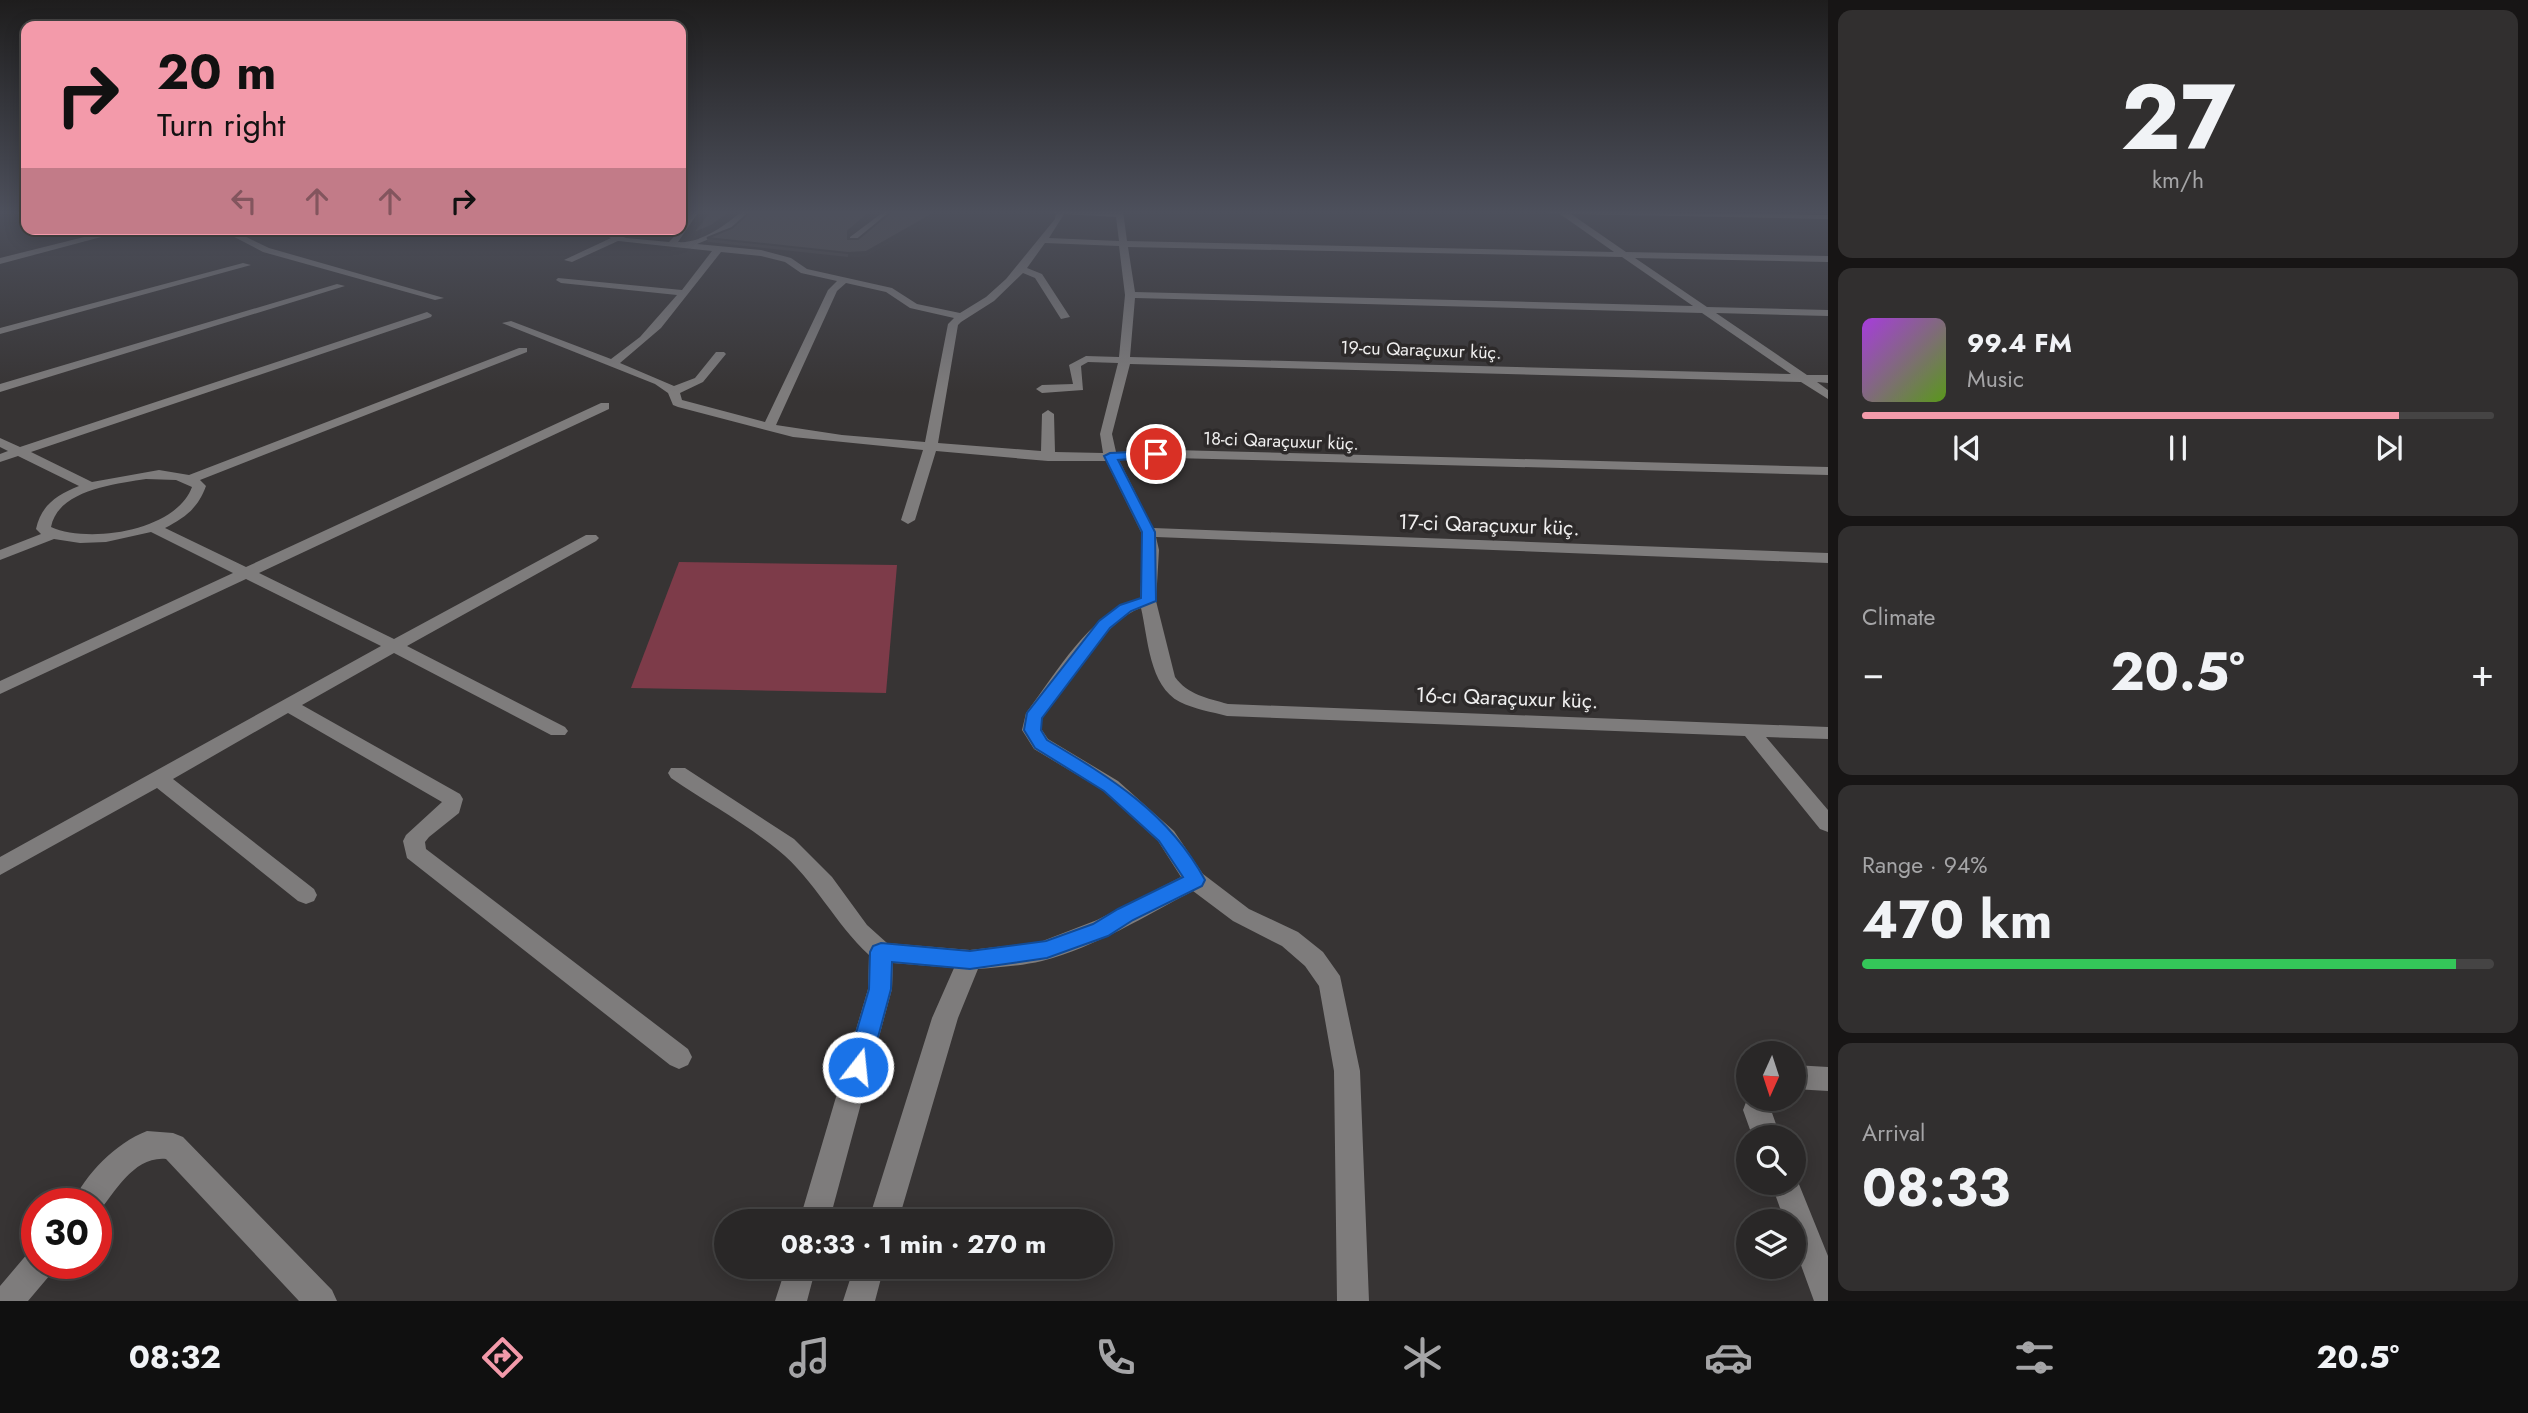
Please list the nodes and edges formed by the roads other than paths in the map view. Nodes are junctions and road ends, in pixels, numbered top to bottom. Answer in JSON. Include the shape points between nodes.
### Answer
{"nodes":[{"id":1,"x":221,"y":272,"type":"edge"},
{"id":2,"x":344,"y":272,"type":"edge"},
{"id":3,"x":700,"y":272,"type":"edge"},
{"id":4,"x":807,"y":272,"type":"edge"},
{"id":5,"x":1019,"y":272,"type":"edge"},
{"id":6,"x":1029,"y":272,"type":"edge"},
{"id":7,"x":1128,"y":272,"type":"edge"},
{"id":8,"x":1648,"y":272,"type":"edge"},
{"id":9,"x":561,"y":280,"type":"dead end"},
{"id":10,"x":843,"y":281,"type":"junction"},
{"id":11,"x":340,"y":286,"type":"dead end"},
{"id":12,"x":683,"y":293,"type":"junction"},
{"id":13,"x":1130,"y":295,"type":"junction"},
{"id":14,"x":439,"y":298,"type":"dead end"},
{"id":15,"x":1703,"y":310,"type":"junction"},
{"id":16,"x":1828,"y":313,"type":"edge"},
{"id":17,"x":427,"y":314,"type":"dead end"},
{"id":18,"x":960,"y":316,"type":"junction"},
{"id":19,"x":1065,"y":317,"type":"dead end"},
{"id":20,"x":507,"y":323,"type":"dead end"},
{"id":21,"x":0,"y":331,"type":"edge"},
{"id":22,"x":523,"y":350,"type":"dead end"},
{"id":23,"x":720,"y":354,"type":"dead end"},
{"id":24,"x":1124,"y":359,"type":"junction"},
{"id":25,"x":613,"y":363,"type":"junction"},
{"id":26,"x":1804,"y":378,"type":"junction"},
{"id":27,"x":1828,"y":379,"type":"edge"},
{"id":28,"x":0,"y":388,"type":"edge"},
{"id":29,"x":1042,"y":389,"type":"dead end"},
{"id":30,"x":673,"y":391,"type":"junction"},
{"id":31,"x":1828,"y":395,"type":"edge"},
{"id":32,"x":605,"y":406,"type":"dead end"},
{"id":33,"x":1048,"y":414,"type":"dead end"},
{"id":34,"x":767,"y":428,"type":"junction"},
{"id":35,"x":0,"y":442,"type":"edge"},
{"id":36,"x":931,"y":446,"type":"junction"},
{"id":37,"x":19,"y":452,"type":"junction"},
{"id":38,"x":1110,"y":456,"type":"junction"},
{"id":39,"x":1048,"y":457,"type":"junction"},
{"id":40,"x":0,"y":458,"type":"edge"},
{"id":41,"x":1828,"y":471,"type":"edge"},
{"id":42,"x":191,"y":479,"type":"junction"},
{"id":43,"x":91,"y":486,"type":"junction"},
{"id":44,"x":908,"y":520,"type":"dead end"},
{"id":45,"x":152,"y":527,"type":"junction"},
{"id":46,"x":1149,"y":532,"type":"junction"},
{"id":47,"x":51,"y":535,"type":"junction"},
{"id":48,"x":591,"y":538,"type":"dead end"},
{"id":49,"x":0,"y":555,"type":"edge"},
{"id":50,"x":1828,"y":558,"type":"edge"},
{"id":51,"x":244,"y":573,"type":"junction"},
{"id":52,"x":1149,"y":601,"type":"junction"},
{"id":53,"x":394,"y":646,"type":"junction"},
{"id":54,"x":0,"y":688,"type":"edge"},
{"id":55,"x":288,"y":705,"type":"junction"},
{"id":56,"x":558,"y":731,"type":"dead end"},
{"id":57,"x":1751,"y":731,"type":"junction"},
{"id":58,"x":1828,"y":733,"type":"edge"},
{"id":59,"x":678,"y":773,"type":"dead end"},
{"id":60,"x":158,"y":778,"type":"junction"},
{"id":61,"x":1828,"y":824,"type":"edge"},
{"id":62,"x":0,"y":867,"type":"edge"},
{"id":63,"x":1195,"y":880,"type":"junction"},
{"id":64,"x":306,"y":895,"type":"dead end"},
{"id":65,"x":881,"y":952,"type":"junction"},
{"id":66,"x":970,"y":960,"type":"junction"},
{"id":67,"x":679,"y":1057,"type":"dead end"},
{"id":68,"x":1806,"y":1078,"type":"edge"},
{"id":69,"x":1828,"y":1079,"type":"edge"},
{"id":70,"x":100,"y":1188,"type":"edge"},
{"id":71,"x":1790,"y":1195,"type":"edge"},
{"id":72,"x":818,"y":1209,"type":"edge"},
{"id":73,"x":887,"y":1209,"type":"edge"},
{"id":74,"x":26,"y":1279,"type":"edge"},
{"id":75,"x":797,"y":1279,"type":"edge"},
{"id":76,"x":865,"y":1279,"type":"edge"},
{"id":77,"x":1828,"y":1296,"type":"edge"},
{"id":78,"x":8,"y":1301,"type":"edge"},
{"id":79,"x":321,"y":1301,"type":"edge"},
{"id":80,"x":791,"y":1301,"type":"edge"},
{"id":81,"x":859,"y":1301,"type":"edge"},
{"id":82,"x":1353,"y":1301,"type":"edge"}],
"edges":[{"from":1,"to":21,"type":"street"},
{"from":2,"to":14,"type":"street"},
{"from":3,"to":12,"type":"street"},
{"from":4,"to":10,"type":"street"},
{"from":5,"to":18,"type":"street","via":[[991,299]]},
{"from":6,"to":19,"type":"street","via":[[1039,276]]},
{"from":7,"to":13,"type":"street"},
{"from":8,"to":15,"type":"street"},
{"from":9,"to":12,"type":"street"},
{"from":10,"to":18,"type":"street","via":[[889,290],[914,306]]},
{"from":10,"to":34,"type":"street","via":[[833,290]]},
{"from":11,"to":28,"type":"street"},
{"from":12,"to":25,"type":"street","via":[[639,345]]},
{"from":13,"to":15,"type":"street"},
{"from":13,"to":24,"type":"street"},
{"from":15,"to":16,"type":"street"},
{"from":15,"to":26,"type":"street"},
{"from":17,"to":37,"type":"street"},
{"from":18,"to":36,"type":"street","via":[[950,333]]},
{"from":20,"to":25,"type":"street","name":"18-ci Qaraçuxur küç."},
{"from":22,"to":42,"type":"street"},
{"from":23,"to":30,"type":"street","via":[[699,380]]},
{"from":24,"to":26,"type":"street","name":"19-cu Qaraçuxur küç."},
{"from":24,"to":29,"type":"street","name":"19-cu Qaraçuxur küç.","via":[[1086,359],[1075,365],[1079,387]]},
{"from":24,"to":38,"type":"street","via":[[1106,434]]},
{"from":25,"to":30,"type":"street","name":"18-ci Qaraçuxur küç."},
{"from":26,"to":27,"type":"street","name":"19-cu Qaraçuxur küç."},
{"from":26,"to":31,"type":"street"},
{"from":30,"to":34,"type":"street","name":"18-ci Qaraçuxur küç.","via":[[682,404]]},
{"from":32,"to":51,"type":"street"},
{"from":33,"to":39,"type":"street"},
{"from":34,"to":36,"type":"street","name":"18-ci Qaraçuxur küç."},
{"from":35,"to":37,"type":"street"},
{"from":36,"to":39,"type":"street","name":"18-ci Qaraçuxur küç."},
{"from":36,"to":44,"type":"street"},
{"from":37,"to":40,"type":"street"},
{"from":37,"to":43,"type":"street"},
{"from":38,"to":39,"type":"street","name":"18-ci Qaraçuxur küç."},
{"from":38,"to":41,"type":"street","name":"18-ci Qaraçuxur küç."},
{"from":38,"to":46,"type":"street"},
{"from":42,"to":43,"type":"street","via":[[137,475]]},
{"from":42,"to":45,"type":"street","via":[[199,486],[199,496],[191,506]]},
{"from":43,"to":47,"type":"street","via":[[47,512],[43,529]]},
{"from":45,"to":47,"type":"street","via":[[84,540]]},
{"from":45,"to":51,"type":"street"},
{"from":46,"to":50,"type":"street","name":"17-ci Qaraçuxur küç."},
{"from":46,"to":52,"type":"street"},
{"from":47,"to":49,"type":"street"},
{"from":48,"to":53,"type":"street"},
{"from":51,"to":53,"type":"street"},
{"from":51,"to":54,"type":"street"},
{"from":52,"to":57,"type":"street","name":"16-cı Qaraçuxur küç.","via":[[1167,677],[1175,690],[1227,710]]},
{"from":52,"to":63,"type":"street","via":[[1126,608],[1104,624],[1033,717],[1032,730],[1041,744],[1111,786],[1166,836]]},
{"from":53,"to":55,"type":"street"},
{"from":53,"to":56,"type":"street"},
{"from":55,"to":60,"type":"street"},
{"from":55,"to":67,"type":"street","via":[[453,799],[452,808],[414,841],[415,852]]},
{"from":57,"to":58,"type":"street","name":"16-cı Qaraçuxur küç."},
{"from":57,"to":61,"type":"street"},
{"from":59,"to":65,"type":"street","via":[[786,845]]},
{"from":60,"to":62,"type":"street"},
{"from":60,"to":64,"type":"street"},
{"from":63,"to":66,"type":"street","via":[[1101,930],[1047,950]]},
{"from":63,"to":82,"type":"street","via":[[1241,915],[1290,939],[1314,959],[1331,983],[1347,1071]]},
{"from":65,"to":66,"type":"street"},
{"from":65,"to":72,"type":"street","via":[[880,989]]},
{"from":66,"to":73,"type":"street","via":[[945,1018]]},
{"from":68,"to":69,"type":"street"},
{"from":70,"to":79,"type":"street","via":[[122,1161],[147,1144],[173,1146]]},
{"from":71,"to":77,"type":"street"},
{"from":74,"to":78,"type":"street"},
{"from":75,"to":80,"type":"street"},
{"from":76,"to":81,"type":"street"}]}
